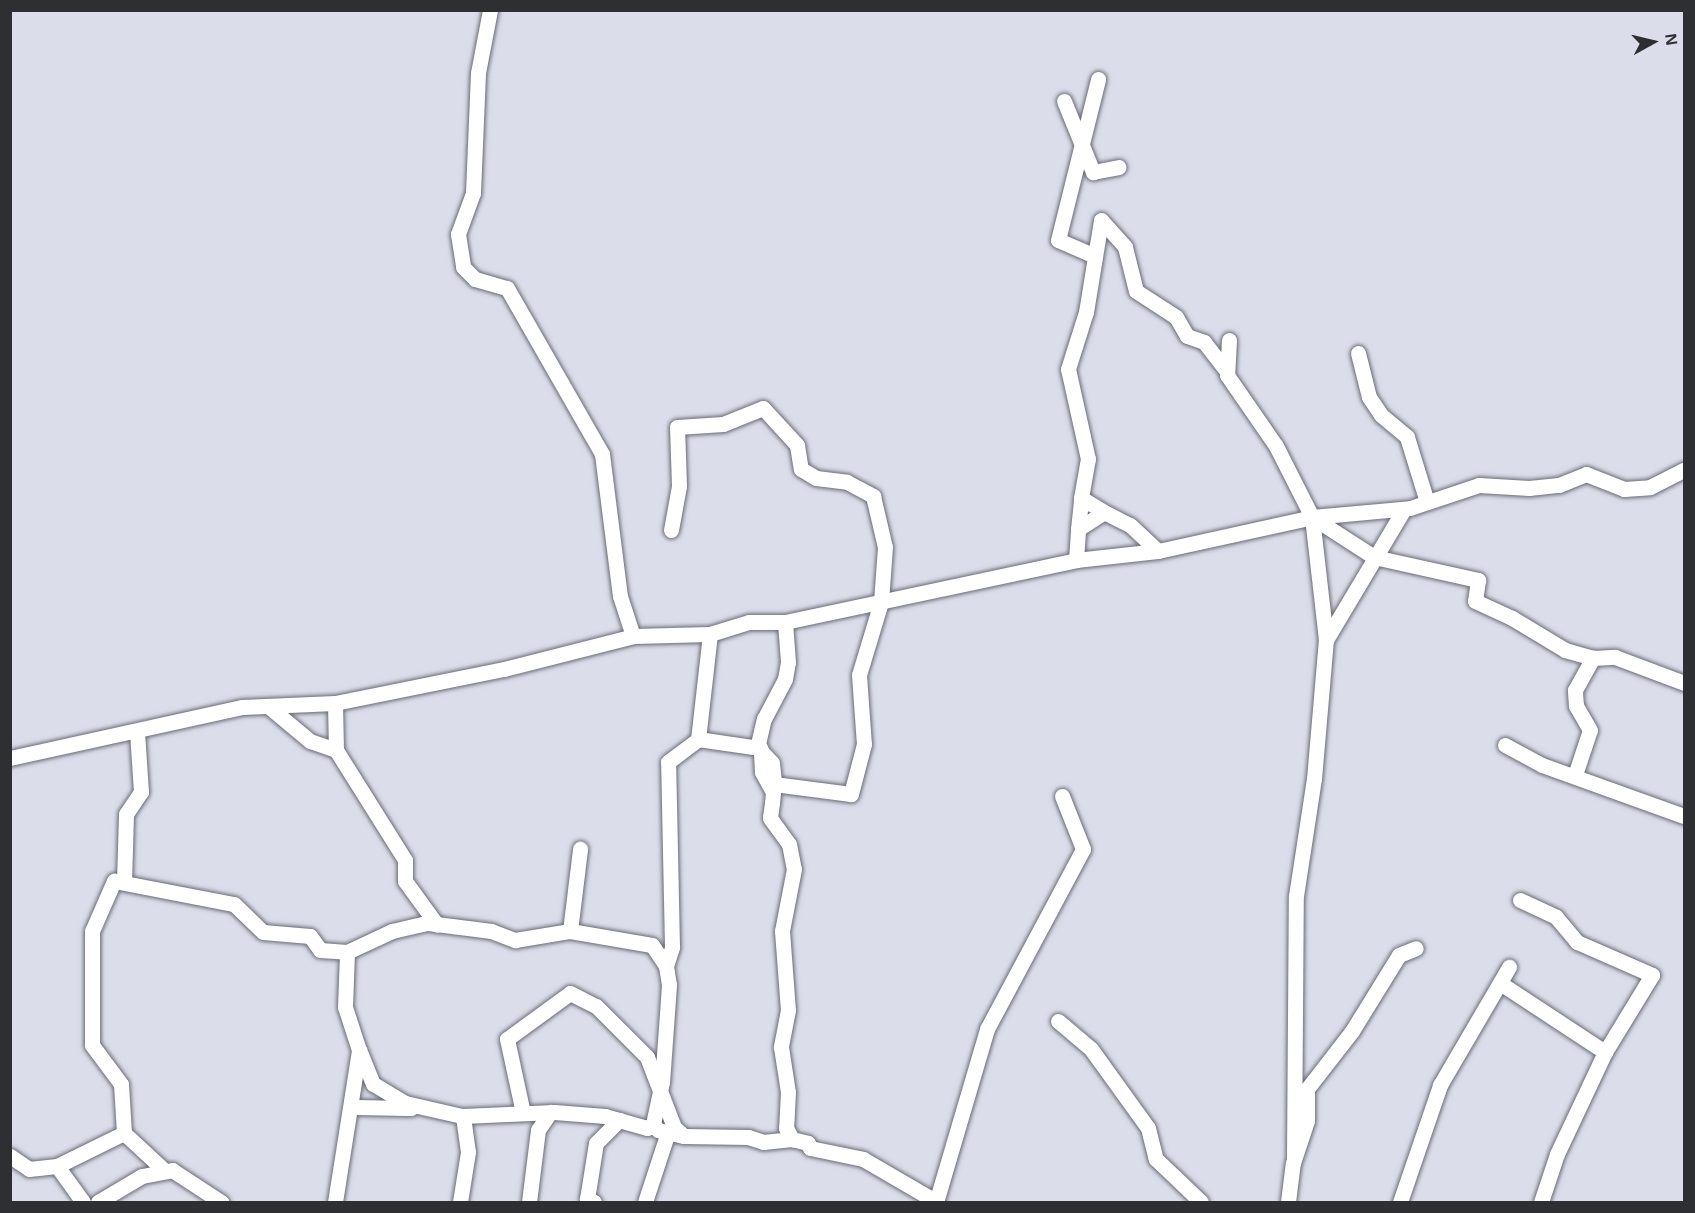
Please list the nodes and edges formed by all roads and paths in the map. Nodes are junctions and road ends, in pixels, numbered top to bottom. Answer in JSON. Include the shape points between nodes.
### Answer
{"nodes":[{"id":1,"x":490,"y":10,"type":"edge"},
{"id":2,"x":1098,"y":79,"type":"dead end"},
{"id":3,"x":1064,"y":101,"type":"dead end"},
{"id":4,"x":1080,"y":141,"type":"junction"},
{"id":5,"x":1119,"y":167,"type":"dead end"},
{"id":6,"x":1095,"y":256,"type":"junction"},
{"id":7,"x":1229,"y":340,"type":"dead end"},
{"id":8,"x":1358,"y":353,"type":"dead end"},
{"id":9,"x":1227,"y":371,"type":"junction"},
{"id":10,"x":1684,"y":470,"type":"edge"},
{"id":11,"x":1080,"y":498,"type":"junction"},
{"id":12,"x":1427,"y":502,"type":"junction"},
{"id":13,"x":1404,"y":509,"type":"junction"},
{"id":14,"x":1104,"y":512,"type":"junction"},
{"id":15,"x":1312,"y":516,"type":"junction"},
{"id":16,"x":1078,"y":529,"type":"junction"},
{"id":17,"x":671,"y":530,"type":"dead end"},
{"id":18,"x":1158,"y":551,"type":"junction"},
{"id":19,"x":1374,"y":557,"type":"junction"},
{"id":20,"x":1076,"y":560,"type":"junction"},
{"id":21,"x":881,"y":602,"type":"junction"},
{"id":22,"x":785,"y":622,"type":"junction"},
{"id":23,"x":710,"y":634,"type":"junction"},
{"id":24,"x":633,"y":636,"type":"junction"},
{"id":25,"x":1326,"y":640,"type":"junction"},
{"id":26,"x":1593,"y":658,"type":"junction"},
{"id":27,"x":1684,"y":683,"type":"edge"},
{"id":28,"x":335,"y":703,"type":"junction"},
{"id":29,"x":268,"y":706,"type":"junction"},
{"id":30,"x":137,"y":732,"type":"junction"},
{"id":31,"x":698,"y":739,"type":"junction"},
{"id":32,"x":1504,"y":745,"type":"dead end"},
{"id":33,"x":336,"y":750,"type":"junction"},
{"id":34,"x":760,"y":750,"type":"junction"},
{"id":35,"x":10,"y":758,"type":"edge"},
{"id":36,"x":1575,"y":775,"type":"junction"},
{"id":37,"x":773,"y":788,"type":"junction"},
{"id":38,"x":1062,"y":796,"type":"dead end"},
{"id":39,"x":1684,"y":816,"type":"edge"},
{"id":40,"x":580,"y":849,"type":"dead end"},
{"id":41,"x":124,"y":882,"type":"junction"},
{"id":42,"x":1520,"y":900,"type":"dead end"},
{"id":43,"x":436,"y":925,"type":"junction"},
{"id":44,"x":570,"y":931,"type":"junction"},
{"id":45,"x":1416,"y":948,"type":"dead end"},
{"id":46,"x":347,"y":952,"type":"junction"},
{"id":47,"x":666,"y":966,"type":"junction"},
{"id":48,"x":1509,"y":967,"type":"dead end"},
{"id":49,"x":1500,"y":983,"type":"junction"},
{"id":50,"x":1058,"y":1021,"type":"dead end"},
{"id":51,"x":359,"y":1050,"type":"junction"},
{"id":52,"x":1605,"y":1052,"type":"junction"},
{"id":53,"x":660,"y":1093,"type":"junction"},
{"id":54,"x":351,"y":1107,"type":"junction"},
{"id":55,"x":417,"y":1108,"type":"junction"},
{"id":56,"x":550,"y":1112,"type":"junction"},
{"id":57,"x":523,"y":1113,"type":"junction"},
{"id":58,"x":464,"y":1116,"type":"junction"},
{"id":59,"x":619,"y":1120,"type":"junction"},
{"id":60,"x":653,"y":1124,"type":"junction"},
{"id":61,"x":668,"y":1132,"type":"junction"},
{"id":62,"x":123,"y":1133,"type":"junction"},
{"id":63,"x":684,"y":1136,"type":"junction"},
{"id":64,"x":792,"y":1139,"type":"junction"},
{"id":65,"x":1294,"y":1158,"type":"junction"},
{"id":66,"x":12,"y":1161,"type":"edge"},
{"id":67,"x":57,"y":1166,"type":"junction"},
{"id":68,"x":165,"y":1171,"type":"junction"},
{"id":69,"x":937,"y":1201,"type":"edge"},
{"id":70,"x":83,"y":1203,"type":"edge"},
{"id":71,"x":98,"y":1203,"type":"edge"},
{"id":72,"x":221,"y":1203,"type":"edge"},
{"id":73,"x":335,"y":1203,"type":"edge"},
{"id":74,"x":460,"y":1203,"type":"edge"},
{"id":75,"x":529,"y":1203,"type":"edge"},
{"id":76,"x":594,"y":1203,"type":"edge"},
{"id":77,"x":645,"y":1203,"type":"edge"},
{"id":78,"x":1201,"y":1203,"type":"edge"},
{"id":79,"x":1288,"y":1203,"type":"edge"},
{"id":80,"x":1400,"y":1203,"type":"edge"},
{"id":81,"x":1541,"y":1203,"type":"edge"}],
"edges":[{"from":1,"to":24,"type":"street","via":[[478,73],[473,193],[458,234],[463,267],[475,279],[507,288],[602,454],[620,596]]},
{"from":2,"to":4,"type":"street"},
{"from":3,"to":4,"type":"street"},
{"from":4,"to":5,"type":"street","via":[[1093,172]]},
{"from":4,"to":6,"type":"street","via":[[1058,240]]},
{"from":6,"to":9,"type":"street","via":[[1101,220],[1125,247],[1136,291],[1176,317],[1187,336],[1204,342]]},
{"from":6,"to":11,"type":"street","via":[[1086,312],[1068,369],[1088,459]]},
{"from":7,"to":9,"type":"street"},
{"from":8,"to":12,"type":"street","via":[[1369,397],[1381,415],[1407,437]]},
{"from":9,"to":15,"type":"street","via":[[1276,446]]},
{"from":10,"to":12,"type":"street","via":[[1650,487],[1624,489],[1586,474],[1559,485],[1479,485]]},
{"from":11,"to":14,"type":"street"},
{"from":11,"to":16,"type":"street"},
{"from":12,"to":13,"type":"street"},
{"from":13,"to":15,"type":"street"},
{"from":13,"to":19,"type":"street"},
{"from":14,"to":16,"type":"street"},
{"from":14,"to":18,"type":"street","via":[[1130,525]]},
{"from":15,"to":18,"type":"street"},
{"from":15,"to":19,"type":"street"},
{"from":15,"to":25,"type":"street"},
{"from":16,"to":20,"type":"street"},
{"from":17,"to":21,"type":"street","via":[[679,486],[677,427],[723,424],[763,408],[797,445],[801,469],[816,477],[847,482],[873,496],[885,547]]},
{"from":18,"to":20,"type":"street"},
{"from":19,"to":25,"type":"street"},
{"from":19,"to":26,"type":"street","via":[[1478,580],[1475,601],[1565,650]]},
{"from":20,"to":21,"type":"street"},
{"from":21,"to":22,"type":"street"},
{"from":21,"to":37,"type":"street","via":[[859,675],[864,744],[851,794]]},
{"from":22,"to":23,"type":"street","via":[[749,622]]},
{"from":22,"to":34,"type":"street","via":[[789,662],[785,679],[764,719]]},
{"from":23,"to":24,"type":"street"},
{"from":23,"to":31,"type":"street"},
{"from":24,"to":28,"type":"street","via":[[504,669]]},
{"from":25,"to":65,"type":"street","via":[[1314,779],[1296,896]]},
{"from":26,"to":27,"type":"street","via":[[1615,657]]},
{"from":26,"to":36,"type":"street","via":[[1575,690],[1576,706],[1590,730]]},
{"from":28,"to":29,"type":"street"},
{"from":28,"to":33,"type":"street"},
{"from":29,"to":30,"type":"street","via":[[242,707]]},
{"from":29,"to":33,"type":"street","via":[[310,741]]},
{"from":30,"to":35,"type":"street"},
{"from":30,"to":41,"type":"street","via":[[141,792],[126,814]]},
{"from":31,"to":34,"type":"street"},
{"from":31,"to":47,"type":"street","via":[[668,762],[672,946]]},
{"from":32,"to":36,"type":"street","via":[[1542,765]]},
{"from":33,"to":43,"type":"street","via":[[405,860],[405,881]]},
{"from":34,"to":37,"type":"street","via":[[762,772]]},
{"from":36,"to":39,"type":"street"},
{"from":37,"to":64,"type":"street","via":[[770,818],[789,844],[794,869],[782,931],[788,1010],[781,1047],[788,1092],[786,1128]]},
{"from":38,"to":69,"type":"street","via":[[1083,849],[987,1029]]},
{"from":40,"to":44,"type":"street"},
{"from":41,"to":46,"type":"street","via":[[234,904],[264,932],[310,936],[320,950]]},
{"from":41,"to":62,"type":"street","via":[[114,880],[92,931],[92,1046],[121,1084]]},
{"from":42,"to":52,"type":"street","via":[[1556,917],[1577,942],[1652,975]]},
{"from":43,"to":44,"type":"street","via":[[491,931],[515,940]]},
{"from":43,"to":46,"type":"street","via":[[414,925]]},
{"from":44,"to":47,"type":"street","via":[[652,945]]},
{"from":45,"to":65,"type":"street","via":[[1399,955],[1352,1031],[1307,1089],[1307,1121]]},
{"from":46,"to":51,"type":"street","via":[[345,1008]]},
{"from":47,"to":53,"type":"street","via":[[669,986]]},
{"from":48,"to":49,"type":"street"},
{"from":49,"to":52,"type":"street"},
{"from":49,"to":80,"type":"street","via":[[1440,1085]]},
{"from":50,"to":78,"type":"street","via":[[1091,1049],[1148,1128],[1156,1159]]},
{"from":51,"to":54,"type":"street"},
{"from":51,"to":55,"type":"street","via":[[373,1084]]},
{"from":52,"to":81,"type":"street","via":[[1557,1154]]},
{"from":53,"to":57,"type":"street","via":[[647,1057],[632,1038],[597,1006],[570,993],[507,1039]]},
{"from":53,"to":60,"type":"street"},
{"from":53,"to":63,"type":"street","via":[[674,1127]]},
{"from":54,"to":55,"type":"street"},
{"from":54,"to":73,"type":"street"},
{"from":55,"to":58,"type":"street"},
{"from":56,"to":57,"type":"street"},
{"from":56,"to":59,"type":"street"},
{"from":56,"to":75,"type":"street","via":[[538,1130]]},
{"from":57,"to":58,"type":"street"},
{"from":58,"to":74,"type":"street","via":[[468,1152]]},
{"from":59,"to":60,"type":"street","via":[[647,1128]]},
{"from":59,"to":76,"type":"street","via":[[596,1143],[587,1199]]},
{"from":60,"to":61,"type":"street"},
{"from":61,"to":63,"type":"street"},
{"from":61,"to":77,"type":"street"},
{"from":62,"to":67,"type":"street"},
{"from":62,"to":68,"type":"street"},
{"from":63,"to":64,"type":"street","via":[[748,1137],[763,1142]]},
{"from":64,"to":69,"type":"street","via":[[808,1143],[810,1148],[863,1159]]},
{"from":65,"to":79,"type":"street"},
{"from":66,"to":67,"type":"street","via":[[29,1169]]},
{"from":67,"to":70,"type":"street"},
{"from":68,"to":71,"type":"street","via":[[142,1176]]},
{"from":68,"to":72,"type":"street","via":[[172,1170]]}]}
